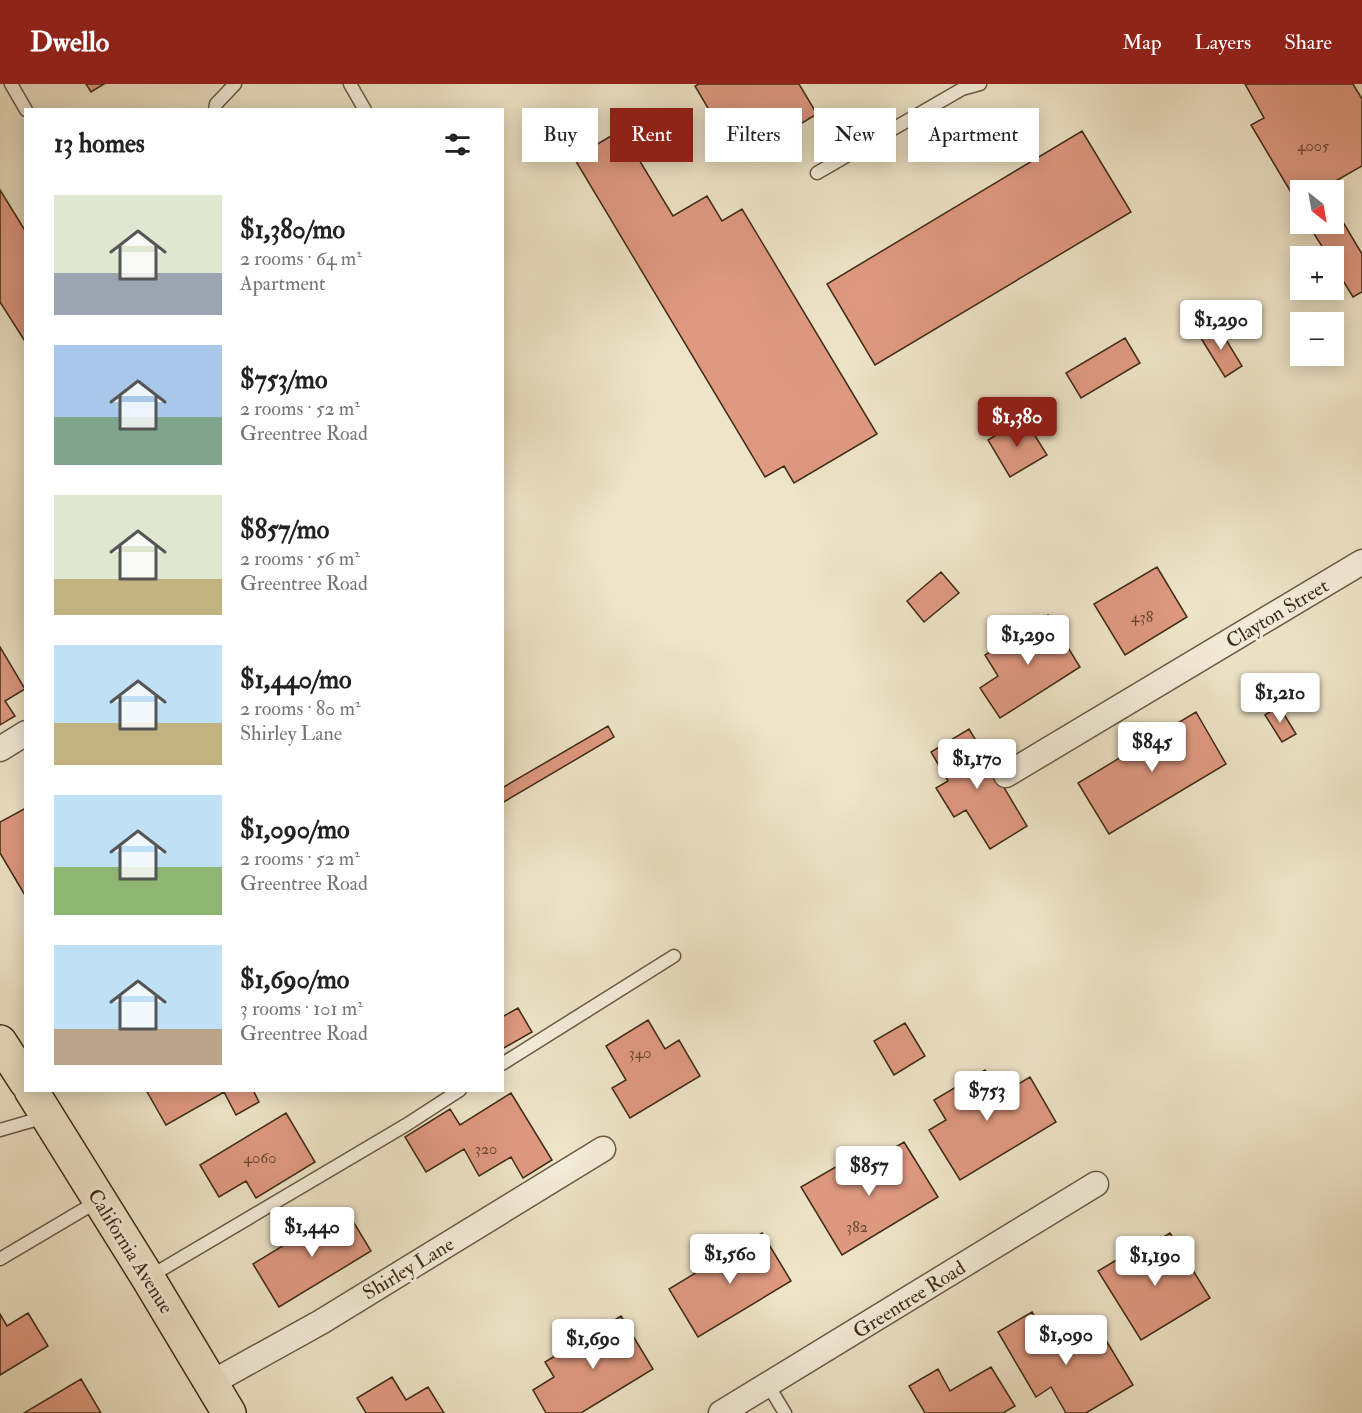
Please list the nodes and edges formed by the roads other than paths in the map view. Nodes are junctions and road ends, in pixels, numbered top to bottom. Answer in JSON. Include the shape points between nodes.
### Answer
{"nodes":[{"id":1,"x":11,"y":84,"type":"edge"},
{"id":2,"x":235,"y":84,"type":"edge"},
{"id":3,"x":350,"y":84,"type":"edge"},
{"id":4,"x":980,"y":84,"type":"edge"},
{"id":5,"x":25,"y":108,"type":"edge"},
{"id":6,"x":215,"y":108,"type":"edge"},
{"id":7,"x":364,"y":108,"type":"edge"},
{"id":8,"x":817,"y":173,"type":"dead end"},
{"id":9,"x":1362,"y":562,"type":"edge"},
{"id":10,"x":24,"y":734,"type":"edge"},
{"id":11,"x":0,"y":749,"type":"edge"},
{"id":12,"x":1006,"y":775,"type":"dead end"},
{"id":13,"x":674,"y":956,"type":"dead end"},
{"id":14,"x":0,"y":1042,"type":"edge"},
{"id":15,"x":504,"y":1063,"type":"edge"},
{"id":16,"x":24,"y":1079,"type":"edge"},
{"id":17,"x":457,"y":1092,"type":"edge"},
{"id":18,"x":39,"y":1103,"type":"edge"},
{"id":19,"x":0,"y":1130,"type":"edge"},
{"id":20,"x":603,"y":1149,"type":"dead end"},
{"id":21,"x":1096,"y":1184,"type":"dead end"},
{"id":22,"x":99,"y":1200,"type":"junction"},
{"id":23,"x":0,"y":1259,"type":"edge"},
{"id":24,"x":148,"y":1278,"type":"junction"},
{"id":25,"x":211,"y":1383,"type":"junction"},
{"id":26,"x":768,"y":1385,"type":"junction"},
{"id":27,"x":229,"y":1413,"type":"edge"},
{"id":28,"x":721,"y":1413,"type":"edge"},
{"id":29,"x":785,"y":1413,"type":"edge"}],
"edges":[{"from":1,"to":5,"type":"lane"},
{"from":2,"to":6,"type":"lane"},
{"from":3,"to":7,"type":"lane"},
{"from":4,"to":8,"type":"lane","via":[[962,89]]},
{"from":9,"to":12,"type":"street","name":"Clayton Street"},
{"from":10,"to":11,"type":"street"},
{"from":13,"to":15,"type":"lane"},
{"from":14,"to":16,"type":"main road"},
{"from":17,"to":24,"type":"lane"},
{"from":18,"to":19,"type":"lane"},
{"from":18,"to":22,"type":"main road","name":"California Avenue"},
{"from":20,"to":25,"type":"street","name":"Shirley Lane","via":[[321,1322]]},
{"from":21,"to":26,"type":"street","name":"Greentree Road"},
{"from":22,"to":23,"type":"lane"},
{"from":22,"to":24,"type":"main road","name":"California Avenue"},
{"from":24,"to":25,"type":"main road","name":"California Avenue"},
{"from":25,"to":27,"type":"main road","name":"California Avenue"},
{"from":26,"to":28,"type":"street","name":"Greentree Road"},
{"from":26,"to":29,"type":"lane"}]}
